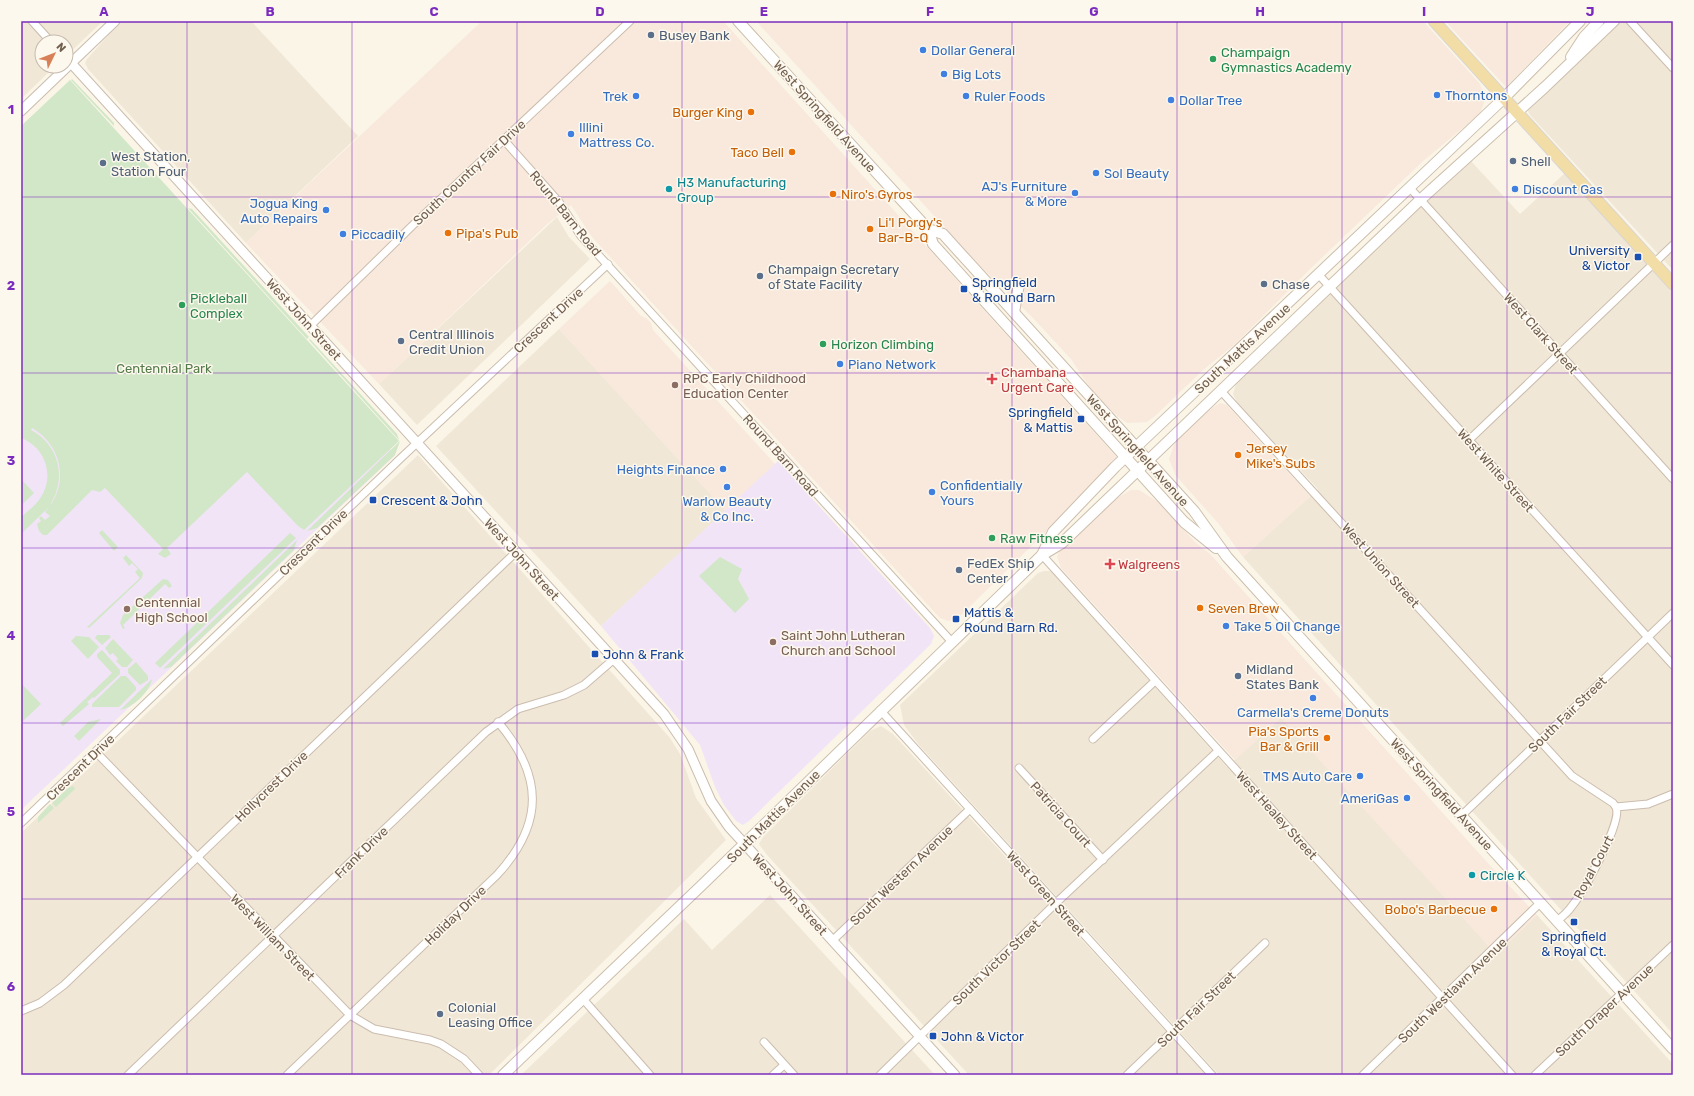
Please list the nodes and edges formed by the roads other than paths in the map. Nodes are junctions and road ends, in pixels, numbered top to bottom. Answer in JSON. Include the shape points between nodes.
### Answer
{"nodes":[{"id":1,"x":32,"y":21,"type":"edge"},
{"id":2,"x":115,"y":21,"type":"edge"},
{"id":3,"x":630,"y":21,"type":"edge"},
{"id":4,"x":738,"y":21,"type":"edge"},
{"id":5,"x":1434,"y":21,"type":"edge"},
{"id":6,"x":1580,"y":21,"type":"edge"},
{"id":7,"x":1599,"y":21,"type":"edge"},
{"id":8,"x":1614,"y":21,"type":"edge"},
{"id":9,"x":1630,"y":21,"type":"edge"},
{"id":10,"x":44,"y":34,"type":"edge"},
{"id":11,"x":74,"y":56,"type":"edge"},
{"id":12,"x":74,"y":68,"type":"edge"},
{"id":13,"x":1673,"y":68,"type":"edge"},
{"id":14,"x":1564,"y":69,"type":"junction"},
{"id":15,"x":56,"y":74,"type":"edge"},
{"id":16,"x":1504,"y":98,"type":"junction"},
{"id":17,"x":21,"y":111,"type":"edge"},
{"id":18,"x":1516,"y":112,"type":"junction"},
{"id":19,"x":503,"y":139,"type":"junction"},
{"id":20,"x":1409,"y":187,"type":"junction"},
{"id":21,"x":1420,"y":200,"type":"junction"},
{"id":22,"x":928,"y":229,"type":"junction"},
{"id":23,"x":1673,"y":245,"type":"edge"},
{"id":24,"x":1654,"y":263,"type":"junction"},
{"id":25,"x":608,"y":264,"type":"junction"},
{"id":26,"x":1319,"y":275,"type":"junction"},
{"id":27,"x":1019,"y":284,"type":"dead end"},
{"id":28,"x":1673,"y":284,"type":"edge"},
{"id":29,"x":1330,"y":287,"type":"junction"},
{"id":30,"x":1014,"y":312,"type":"junction"},
{"id":31,"x":310,"y":326,"type":"junction"},
{"id":32,"x":1560,"y":354,"type":"junction"},
{"id":33,"x":1221,"y":391,"type":"junction"},
{"id":34,"x":1469,"y":440,"type":"junction"},
{"id":35,"x":417,"y":443,"type":"junction"},
{"id":36,"x":1136,"y":448,"type":"junction"},
{"id":37,"x":1125,"y":458,"type":"junction"},
{"id":38,"x":1148,"y":461,"type":"junction"},
{"id":39,"x":1138,"y":472,"type":"junction"},
{"id":40,"x":1673,"y":479,"type":"edge"},
{"id":41,"x":516,"y":552,"type":"junction"},
{"id":42,"x":1042,"y":555,"type":"junction"},
{"id":43,"x":1227,"y":557,"type":"junction"},
{"id":44,"x":1673,"y":613,"type":"edge"},
{"id":45,"x":1648,"y":638,"type":"junction"},
{"id":46,"x":951,"y":641,"type":"junction"},
{"id":47,"x":614,"y":659,"type":"junction"},
{"id":48,"x":1673,"y":665,"type":"edge"},
{"id":49,"x":1155,"y":681,"type":"junction"},
{"id":50,"x":880,"y":710,"type":"junction"},
{"id":51,"x":498,"y":722,"type":"junction"},
{"id":52,"x":1093,"y":739,"type":"dead end"},
{"id":53,"x":1539,"y":741,"type":"junction"},
{"id":54,"x":1218,"y":751,"type":"junction"},
{"id":55,"x":96,"y":752,"type":"junction"},
{"id":56,"x":1019,"y":768,"type":"dead end"},
{"id":57,"x":1673,"y":794,"type":"edge"},
{"id":58,"x":1616,"y":807,"type":"junction"},
{"id":59,"x":970,"y":809,"type":"junction"},
{"id":60,"x":1461,"y":816,"type":"junction"},
{"id":61,"x":21,"y":823,"type":"edge"},
{"id":62,"x":744,"y":844,"type":"junction"},
{"id":63,"x":197,"y":857,"type":"junction"},
{"id":64,"x":1103,"y":860,"type":"junction"},
{"id":65,"x":1056,"y":903,"type":"junction"},
{"id":66,"x":1540,"y":904,"type":"junction"},
{"id":67,"x":1557,"y":921,"type":"junction"},
{"id":68,"x":273,"y":937,"type":"junction"},
{"id":69,"x":832,"y":941,"type":"junction"},
{"id":70,"x":1265,"y":943,"type":"dead end"},
{"id":71,"x":1673,"y":945,"type":"edge"},
{"id":72,"x":1622,"y":993,"type":"junction"},
{"id":73,"x":583,"y":999,"type":"junction"},
{"id":74,"x":1444,"y":999,"type":"junction"},
{"id":75,"x":21,"y":1011,"type":"edge"},
{"id":76,"x":350,"y":1015,"type":"junction"},
{"id":77,"x":1173,"y":1032,"type":"junction"},
{"id":78,"x":920,"y":1036,"type":"junction"},
{"id":79,"x":764,"y":1042,"type":"dead end"},
{"id":80,"x":1673,"y":1049,"type":"edge"},
{"id":81,"x":784,"y":1064,"type":"junction"},
{"id":82,"x":128,"y":1075,"type":"edge"},
{"id":83,"x":287,"y":1075,"type":"edge"},
{"id":84,"x":479,"y":1075,"type":"edge"},
{"id":85,"x":503,"y":1075,"type":"edge"},
{"id":86,"x":650,"y":1075,"type":"edge"},
{"id":87,"x":773,"y":1075,"type":"edge"},
{"id":88,"x":794,"y":1075,"type":"edge"},
{"id":89,"x":880,"y":1075,"type":"edge"},
{"id":90,"x":955,"y":1075,"type":"edge"},
{"id":91,"x":1127,"y":1075,"type":"edge"},
{"id":92,"x":1212,"y":1075,"type":"edge"},
{"id":93,"x":1363,"y":1075,"type":"edge"},
{"id":94,"x":1512,"y":1075,"type":"edge"},
{"id":95,"x":1535,"y":1075,"type":"edge"}],
"edges":[{"from":1,"to":10,"type":"street"},
{"from":2,"to":11,"type":"street"},
{"from":3,"to":19,"type":"street","name":"South Country Fair Drive"},
{"from":4,"to":22,"type":"main road","name":"West Springfield Avenue"},
{"from":5,"to":16,"type":"main road"},
{"from":6,"to":16,"type":"main road","name":"South Mattis Avenue"},
{"from":7,"to":14,"type":"main road","via":[[1584,37]]},
{"from":8,"to":14,"type":"main road"},
{"from":9,"to":13,"type":"street"},
{"from":12,"to":31,"type":"street","name":"West John Street"},
{"from":14,"to":18,"type":"main road","name":"South Mattis Avenue"},
{"from":15,"to":17,"type":"street"},
{"from":16,"to":18,"type":"main road"},
{"from":16,"to":20,"type":"main road","name":"South Mattis Avenue"},
{"from":18,"to":21,"type":"main road","name":"South Mattis Avenue"},
{"from":18,"to":24,"type":"main road"},
{"from":19,"to":25,"type":"street","name":"Round Barn Road","via":[[549,190],[581,236]]},
{"from":19,"to":31,"type":"street","name":"South Country Fair Drive"},
{"from":20,"to":21,"type":"street","name":"West Clark Street"},
{"from":20,"to":26,"type":"main road","name":"South Mattis Avenue"},
{"from":21,"to":29,"type":"main road","name":"South Mattis Avenue"},
{"from":21,"to":32,"type":"street","name":"West Clark Street"},
{"from":22,"to":30,"type":"main road","name":"West Springfield Avenue","via":[[943,234]]},
{"from":22,"to":37,"type":"main road","name":"West Springfield Avenue","via":[[933,244]]},
{"from":23,"to":24,"type":"street"},
{"from":24,"to":28,"type":"main road"},
{"from":24,"to":32,"type":"street"},
{"from":25,"to":35,"type":"street","name":"Crescent Drive"},
{"from":25,"to":46,"type":"street","name":"Round Barn Road"},
{"from":26,"to":29,"type":"street","name":"West White Street"},
{"from":26,"to":36,"type":"main road","name":"South Mattis Avenue"},
{"from":27,"to":30,"type":"main road"},
{"from":29,"to":33,"type":"main road","name":"South Mattis Avenue"},
{"from":29,"to":34,"type":"street","name":"West White Street"},
{"from":30,"to":36,"type":"main road","name":"West Springfield Avenue"},
{"from":31,"to":35,"type":"street","name":"West John Street"},
{"from":32,"to":34,"type":"street"},
{"from":32,"to":40,"type":"street","name":"West Clark Street"},
{"from":33,"to":38,"type":"main road","name":"South Mattis Avenue"},
{"from":33,"to":53,"type":"street","name":"West Union Street"},
{"from":34,"to":45,"type":"street","name":"West White Street"},
{"from":35,"to":41,"type":"street","name":"West John Street"},
{"from":35,"to":55,"type":"street","name":"Crescent Drive"},
{"from":36,"to":37,"type":"main road","name":"South Mattis Avenue"},
{"from":36,"to":38,"type":"main road","name":"West Springfield Avenue"},
{"from":37,"to":39,"type":"main road","name":"West Springfield Avenue"},
{"from":37,"to":42,"type":"main road","name":"South Mattis Avenue","via":[[1053,532]]},
{"from":38,"to":39,"type":"main road","name":"South Mattis Avenue"},
{"from":38,"to":43,"type":"main road","name":"West Springfield Avenue","via":[[1194,511]]},
{"from":39,"to":42,"type":"main road","name":"South Mattis Avenue","via":[[1062,543]]},
{"from":39,"to":43,"type":"main road","name":"West Springfield Avenue","via":[[1184,522]]},
{"from":41,"to":47,"type":"street","name":"West John Street"},
{"from":41,"to":63,"type":"street","name":"Hollycrest Drive"},
{"from":42,"to":46,"type":"main road","name":"South Mattis Avenue"},
{"from":42,"to":49,"type":"street","name":"West Healey Street"},
{"from":43,"to":60,"type":"main road","name":"West Springfield Avenue"},
{"from":44,"to":45,"type":"street","name":"South Fair Street"},
{"from":45,"to":48,"type":"street","name":"West White Street"},
{"from":45,"to":53,"type":"street","name":"South Fair Street"},
{"from":46,"to":50,"type":"main road","name":"South Mattis Avenue"},
{"from":47,"to":51,"type":"street","name":"Frank Drive","via":[[574,691],[518,708]]},
{"from":47,"to":62,"type":"street","name":"West John Street","via":[[678,732],[696,763],[711,801]]},
{"from":49,"to":52,"type":"street"},
{"from":49,"to":54,"type":"street","name":"West Healey Street"},
{"from":50,"to":59,"type":"street","name":"West Green Street"},
{"from":50,"to":62,"type":"main road","name":"South Mattis Avenue"},
{"from":51,"to":68,"type":"street","name":"Frank Drive"},
{"from":51,"to":76,"type":"street","name":"Holiday Drive","via":[[520,750],[529,773],[532,799],[529,824],[518,851],[497,875]]},
{"from":53,"to":58,"type":"street","via":[[1572,776]]},
{"from":53,"to":60,"type":"street","name":"South Fair Street"},
{"from":54,"to":64,"type":"street","name":"South Victor Street"},
{"from":54,"to":74,"type":"street","name":"West Healey Street"},
{"from":55,"to":61,"type":"street","name":"Crescent Drive"},
{"from":55,"to":63,"type":"street","name":"West William Street"},
{"from":56,"to":64,"type":"street","name":"Patricia Court"},
{"from":57,"to":58,"type":"street","via":[[1648,804]]},
{"from":58,"to":67,"type":"street","name":"Royal Court","via":[[1617,819],[1596,867],[1572,906]]},
{"from":59,"to":65,"type":"street","name":"West Green Street"},
{"from":59,"to":69,"type":"street","name":"South Western Avenue"},
{"from":60,"to":66,"type":"main road","name":"West Springfield Avenue"},
{"from":62,"to":69,"type":"street","name":"West John Street"},
{"from":62,"to":73,"type":"main road","name":"South Mattis Avenue"},
{"from":63,"to":68,"type":"street","name":"West William Street"},
{"from":63,"to":75,"type":"street","name":"Hollycrest Drive","via":[[64,985],[40,1003]]},
{"from":64,"to":65,"type":"street","name":"South Victor Street"},
{"from":65,"to":77,"type":"street","name":"West Green Street"},
{"from":65,"to":78,"type":"street","name":"South Victor Street"},
{"from":66,"to":67,"type":"main road","name":"West Springfield Avenue"},
{"from":66,"to":74,"type":"street","name":"South Westlawn Avenue"},
{"from":67,"to":72,"type":"main road","name":"West Springfield Avenue"},
{"from":68,"to":76,"type":"street","name":"West William Street"},
{"from":68,"to":82,"type":"street","name":"Frank Drive"},
{"from":69,"to":78,"type":"street","name":"West John Street"},
{"from":70,"to":77,"type":"street","name":"South Fair Street"},
{"from":71,"to":72,"type":"street","name":"South Draper Avenue"},
{"from":72,"to":80,"type":"main road","name":"West Springfield Avenue"},
{"from":72,"to":95,"type":"street","name":"South Draper Avenue"},
{"from":73,"to":85,"type":"main road","name":"South Mattis Avenue"},
{"from":73,"to":86,"type":"street"},
{"from":74,"to":93,"type":"street","name":"South Westlawn Avenue"},
{"from":74,"to":94,"type":"street","name":"West Healey Street"},
{"from":76,"to":83,"type":"street","name":"Holiday Drive"},
{"from":76,"to":84,"type":"street","name":"West William Street","via":[[374,1029],[441,1044],[464,1059]]},
{"from":77,"to":91,"type":"street","name":"South Fair Street"},
{"from":77,"to":92,"type":"street","name":"West Green Street"},
{"from":78,"to":89,"type":"street","name":"South Victor Street"},
{"from":78,"to":90,"type":"street","name":"West John Street"},
{"from":79,"to":81,"type":"street"},
{"from":81,"to":87,"type":"street"},
{"from":81,"to":88,"type":"street"}]}
